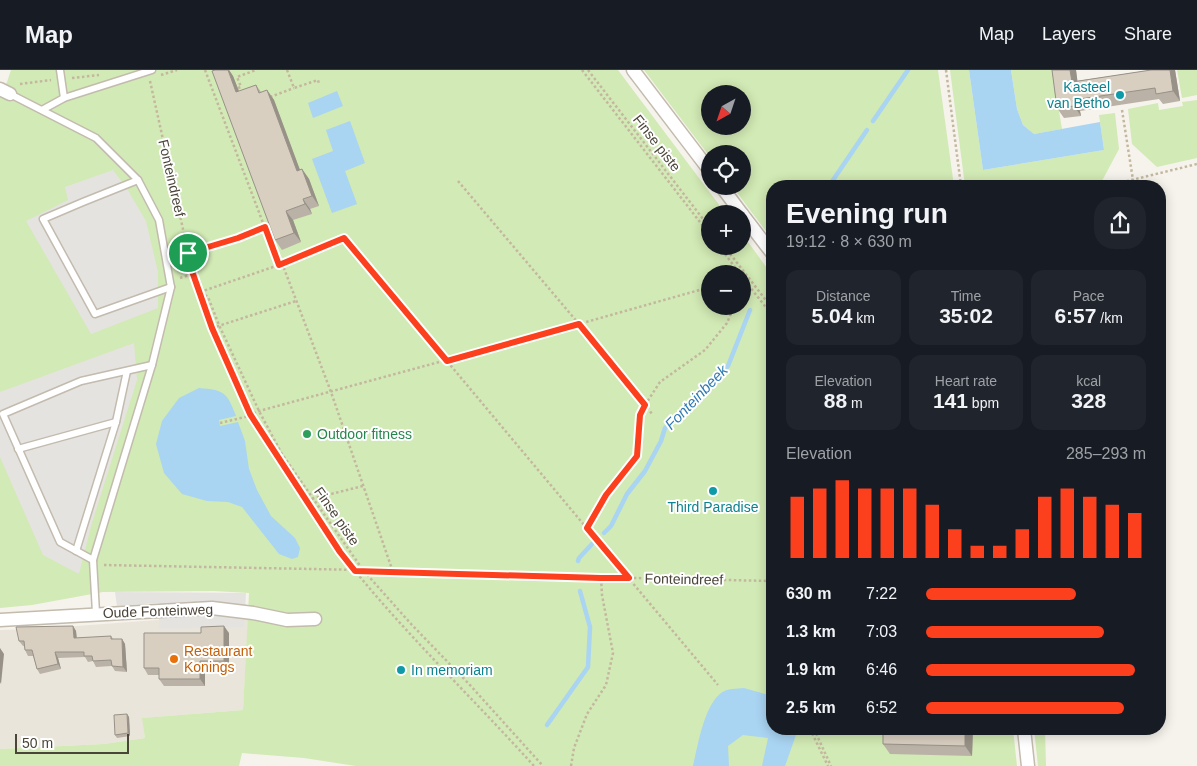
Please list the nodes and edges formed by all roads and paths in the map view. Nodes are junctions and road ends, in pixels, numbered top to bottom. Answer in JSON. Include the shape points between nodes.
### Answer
{"nodes":[{"id":1,"x":60,"y":70,"type":"edge"},
{"id":2,"x":205,"y":70,"type":"edge"},
{"id":3,"x":256,"y":70,"type":"edge"},
{"id":4,"x":287,"y":70,"type":"edge"},
{"id":5,"x":582,"y":70,"type":"edge"},
{"id":6,"x":588,"y":70,"type":"edge"},
{"id":7,"x":633,"y":70,"type":"edge"},
{"id":8,"x":946,"y":70,"type":"edge"},
{"id":9,"x":150,"y":71,"type":"edge"},
{"id":10,"x":319,"y":84,"type":"dead end"},
{"id":11,"x":238,"y":88,"type":"dead end"},
{"id":12,"x":294,"y":88,"type":"junction"},
{"id":13,"x":5,"y":92,"type":"edge"},
{"id":14,"x":223,"y":94,"type":"edge"},
{"id":15,"x":216,"y":97,"type":"junction"},
{"id":16,"x":64,"y":98,"type":"junction"},
{"id":17,"x":265,"y":99,"type":"edge"},
{"id":18,"x":42,"y":110,"type":"junction"},
{"id":19,"x":1122,"y":110,"type":"dead end"},
{"id":20,"x":701,"y":159,"type":"edge"},
{"id":21,"x":1197,"y":164,"type":"edge"},
{"id":22,"x":138,"y":180,"type":"junction"},
{"id":23,"x":960,"y":180,"type":"edge"},
{"id":24,"x":1133,"y":180,"type":"joint"},
{"id":25,"x":458,"y":181,"type":"dead end"},
{"id":26,"x":701,"y":216,"type":"edge"},
{"id":27,"x":701,"y":223,"type":"edge"},
{"id":28,"x":751,"y":226,"type":"edge"},
{"id":29,"x":265,"y":227,"type":"junction"},
{"id":30,"x":766,"y":246,"type":"edge"},
{"id":31,"x":188,"y":253,"type":"junction"},
{"id":32,"x":725,"y":255,"type":"edge"},
{"id":33,"x":731,"y":255,"type":"edge"},
{"id":34,"x":280,"y":264,"type":"junction"},
{"id":35,"x":733,"y":265,"type":"edge"},
{"id":36,"x":170,"y":287,"type":"junction"},
{"id":37,"x":751,"y":288,"type":"edge"},
{"id":38,"x":701,"y":290,"type":"edge"},
{"id":39,"x":200,"y":292,"type":"junction"},
{"id":40,"x":766,"y":300,"type":"edge"},
{"id":41,"x":296,"y":301,"type":"junction"},
{"id":42,"x":766,"y":307,"type":"edge"},
{"id":43,"x":730,"y":315,"type":"edge"},
{"id":44,"x":579,"y":324,"type":"junction"},
{"id":45,"x":219,"y":325,"type":"junction"},
{"id":46,"x":212,"y":328,"type":"junction"},
{"id":47,"x":447,"y":361,"type":"junction"},
{"id":48,"x":152,"y":365,"type":"junction"},
{"id":49,"x":127,"y":370,"type":"junction"},
{"id":50,"x":331,"y":392,"type":"junction"},
{"id":51,"x":645,"y":405,"type":"junction"},
{"id":52,"x":259,"y":411,"type":"junction"},
{"id":53,"x":250,"y":414,"type":"junction"},
{"id":54,"x":653,"y":415,"type":"dead end"},
{"id":55,"x":116,"y":422,"type":"junction"},
{"id":56,"x":220,"y":423,"type":"dead end"},
{"id":57,"x":18,"y":449,"type":"junction"},
{"id":58,"x":363,"y":486,"type":"junction"},
{"id":59,"x":312,"y":498,"type":"junction"},
{"id":60,"x":307,"y":500,"type":"junction"},
{"id":61,"x":587,"y":528,"type":"junction"},
{"id":62,"x":76,"y":551,"type":"junction"},
{"id":63,"x":92,"y":562,"type":"junction"},
{"id":64,"x":363,"y":570,"type":"junction"},
{"id":65,"x":355,"y":571,"type":"junction"},
{"id":66,"x":393,"y":572,"type":"junction"},
{"id":67,"x":601,"y":578,"type":"junction"},
{"id":68,"x":629,"y":578,"type":"junction"},
{"id":69,"x":766,"y":581,"type":"edge"},
{"id":70,"x":96,"y":614,"type":"junction"},
{"id":71,"x":315,"y":619,"type":"dead end"},
{"id":72,"x":0,"y":620,"type":"edge"},
{"id":73,"x":718,"y":685,"type":"dead end"},
{"id":74,"x":813,"y":735,"type":"edge"},
{"id":75,"x":816,"y":735,"type":"edge"},
{"id":76,"x":1025,"y":735,"type":"edge"},
{"id":77,"x":534,"y":766,"type":"edge"},
{"id":78,"x":543,"y":766,"type":"edge"},
{"id":79,"x":571,"y":766,"type":"edge"},
{"id":80,"x":829,"y":766,"type":"edge"},
{"id":81,"x":1028,"y":766,"type":"edge"}],
"edges":[{"from":1,"to":16,"type":"lane"},
{"from":2,"to":15,"type":"path"},
{"from":3,"to":11,"type":"path","via":[[237,77],[241,87]]},
{"from":4,"to":12,"type":"path"},
{"from":5,"to":27,"type":"path"},
{"from":6,"to":26,"type":"path","name":"Finse piste"},
{"from":7,"to":20,"type":"street"},
{"from":8,"to":23,"type":"path"},
{"from":9,"to":16,"type":"lane"},
{"from":9,"to":31,"type":"path","name":"Fonteindreef"},
{"from":10,"to":12,"type":"path","via":[[318,80]]},
{"from":12,"to":17,"type":"path"},
{"from":13,"to":18,"type":"lane","name":"Fonteindreef"},
{"from":14,"to":15,"type":"path"},
{"from":15,"to":29,"type":"path"},
{"from":16,"to":18,"type":"lane"},
{"from":18,"to":22,"type":"lane","name":"Fonteindreef","via":[[96,138]]},
{"from":19,"to":24,"type":"path"},
{"from":21,"to":24,"type":"path"},
{"from":22,"to":36,"type":"lane","name":"Fonteindreef","via":[[159,220]]},
{"from":22,"to":36,"type":"lane","via":[[43,220],[95,314]]},
{"from":25,"to":44,"type":"path"},
{"from":28,"to":30,"type":"street"},
{"from":29,"to":31,"type":"path"},
{"from":29,"to":34,"type":"path"},
{"from":31,"to":39,"type":"path","name":"Fonteindreef"},
{"from":32,"to":35,"type":"path"},
{"from":33,"to":40,"type":"path"},
{"from":34,"to":39,"type":"path"},
{"from":34,"to":41,"type":"path"},
{"from":34,"to":47,"type":"path","via":[[344,238]]},
{"from":36,"to":48,"type":"lane","name":"Fonteindreef"},
{"from":37,"to":42,"type":"path"},
{"from":38,"to":44,"type":"path"},
{"from":39,"to":45,"type":"path","name":"Finse piste","via":[[208,296]]},
{"from":39,"to":46,"type":"path","name":"Fonteindreef"},
{"from":41,"to":45,"type":"path"},
{"from":41,"to":50,"type":"path"},
{"from":43,"to":51,"type":"path","via":[[705,350],[660,382]]},
{"from":44,"to":47,"type":"path"},
{"from":44,"to":51,"type":"path"},
{"from":45,"to":46,"type":"path"},
{"from":45,"to":52,"type":"path","name":"Finse piste"},
{"from":46,"to":53,"type":"path","name":"Fonteindreef"},
{"from":47,"to":50,"type":"path"},
{"from":47,"to":61,"type":"path"},
{"from":48,"to":49,"type":"lane"},
{"from":48,"to":63,"type":"lane","name":"Fonteindreef"},
{"from":49,"to":55,"type":"lane"},
{"from":49,"to":57,"type":"lane","via":[[81,381],[3,414]]},
{"from":50,"to":52,"type":"path"},
{"from":50,"to":58,"type":"path"},
{"from":51,"to":54,"type":"path"},
{"from":51,"to":61,"type":"path","via":[[640,415],[637,456],[606,495]]},
{"from":52,"to":53,"type":"path"},
{"from":52,"to":59,"type":"path","name":"Finse piste","via":[[282,454]]},
{"from":53,"to":56,"type":"path"},
{"from":53,"to":60,"type":"path","name":"Fonteindreef"},
{"from":55,"to":57,"type":"lane"},
{"from":55,"to":62,"type":"lane"},
{"from":57,"to":62,"type":"lane","via":[[60,542]]},
{"from":58,"to":59,"type":"path"},
{"from":58,"to":66,"type":"path"},
{"from":59,"to":60,"type":"path"},
{"from":59,"to":64,"type":"path","name":"Finse piste"},
{"from":60,"to":65,"type":"path","name":"Fonteindreef"},
{"from":61,"to":68,"type":"path"},
{"from":62,"to":63,"type":"lane"},
{"from":63,"to":65,"type":"path"},
{"from":63,"to":70,"type":"lane","name":"Fonteindreef"},
{"from":64,"to":65,"type":"path","name":"Fonteindreef"},
{"from":64,"to":66,"type":"path","name":"Fonteindreef"},
{"from":64,"to":78,"type":"path","name":"Finse piste"},
{"from":65,"to":77,"type":"path","name":"Fonteindreef"},
{"from":66,"to":67,"type":"path","name":"Fonteindreef"},
{"from":67,"to":68,"type":"path","name":"Fonteindreef"},
{"from":67,"to":79,"type":"path","via":[[613,653],[606,685],[587,714]]},
{"from":68,"to":69,"type":"path","name":"Fonteindreef"},
{"from":68,"to":73,"type":"path"},
{"from":70,"to":71,"type":"street","name":"Oude Fonteinweg","via":[[212,608],[288,620]]},
{"from":70,"to":72,"type":"street","name":"Oude Fonteinweg"},
{"from":74,"to":80,"type":"path"},
{"from":75,"to":80,"type":"path"},
{"from":76,"to":81,"type":"street"}]}
